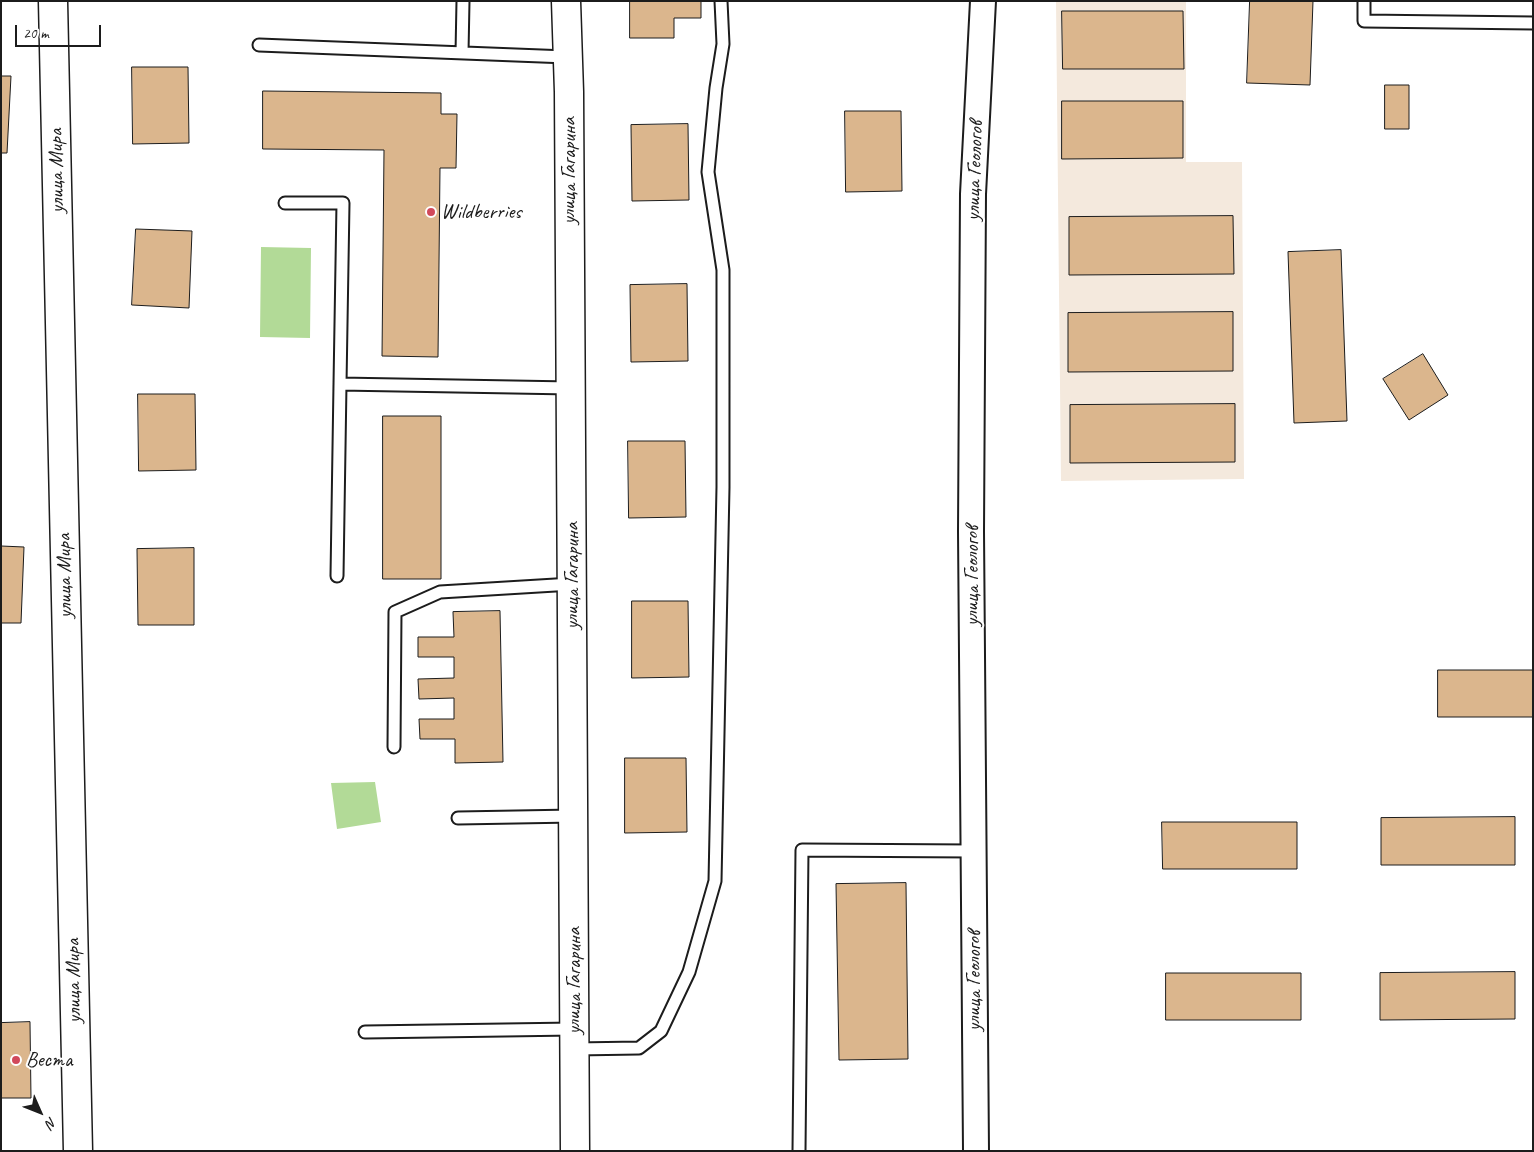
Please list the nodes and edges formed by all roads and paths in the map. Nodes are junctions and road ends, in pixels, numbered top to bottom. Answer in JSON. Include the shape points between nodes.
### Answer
{"nodes":[{"id":1,"x":53,"y":1,"type":"edge"},
{"id":2,"x":463,"y":1,"type":"edge"},
{"id":3,"x":566,"y":1,"type":"edge"},
{"id":4,"x":721,"y":1,"type":"edge"},
{"id":5,"x":983,"y":1,"type":"edge"},
{"id":6,"x":1364,"y":1,"type":"edge"},
{"id":7,"x":1533,"y":23,"type":"edge"},
{"id":8,"x":259,"y":46,"type":"dead end"},
{"id":9,"x":462,"y":53,"type":"junction"},
{"id":10,"x":567,"y":57,"type":"junction"},
{"id":11,"x":285,"y":202,"type":"dead end"},
{"id":12,"x":340,"y":384,"type":"junction"},
{"id":13,"x":571,"y":388,"type":"junction"},
{"id":14,"x":337,"y":576,"type":"dead end"},
{"id":15,"x":572,"y":584,"type":"junction"},
{"id":16,"x":394,"y":747,"type":"dead end"},
{"id":17,"x":574,"y":816,"type":"junction"},
{"id":18,"x":458,"y":818,"type":"dead end"},
{"id":19,"x":973,"y":852,"type":"junction"},
{"id":20,"x":365,"y":1032,"type":"dead end"},
{"id":21,"x":575,"y":1039,"type":"junction"},
{"id":22,"x":78,"y":1151,"type":"edge"},
{"id":23,"x":575,"y":1151,"type":"edge"},
{"id":24,"x":799,"y":1151,"type":"edge"},
{"id":25,"x":976,"y":1151,"type":"edge"}],
"edges":[{"from":1,"to":22,"type":"street","name":"улица Мира"},
{"from":2,"to":9,"type":"lane"},
{"from":3,"to":10,"type":"street","name":"улица Гагарина"},
{"from":4,"to":21,"type":"lane","via":[[723,44],[708,172],[723,270],[724,487],[715,881],[689,972],[661,1031],[639,1048]]},
{"from":5,"to":19,"type":"street","name":"улица Геологов","via":[[973,194]]},
{"from":6,"to":7,"type":"lane","via":[[1364,21]]},
{"from":8,"to":9,"type":"lane"},
{"from":9,"to":10,"type":"lane"},
{"from":10,"to":13,"type":"street","name":"улица Гагарина"},
{"from":11,"to":12,"type":"lane","via":[[343,203]]},
{"from":12,"to":13,"type":"lane"},
{"from":12,"to":14,"type":"lane"},
{"from":13,"to":15,"type":"street","name":"улица Гагарина"},
{"from":15,"to":16,"type":"lane","via":[[440,592],[395,612]]},
{"from":15,"to":17,"type":"street","name":"улица Гагарина"},
{"from":17,"to":18,"type":"lane"},
{"from":17,"to":21,"type":"street","name":"улица Гагарина"},
{"from":19,"to":24,"type":"lane","via":[[802,850]]},
{"from":19,"to":25,"type":"street","name":"улица Геологов"},
{"from":20,"to":21,"type":"lane"},
{"from":21,"to":23,"type":"street","name":"улица Гагарина"}]}
